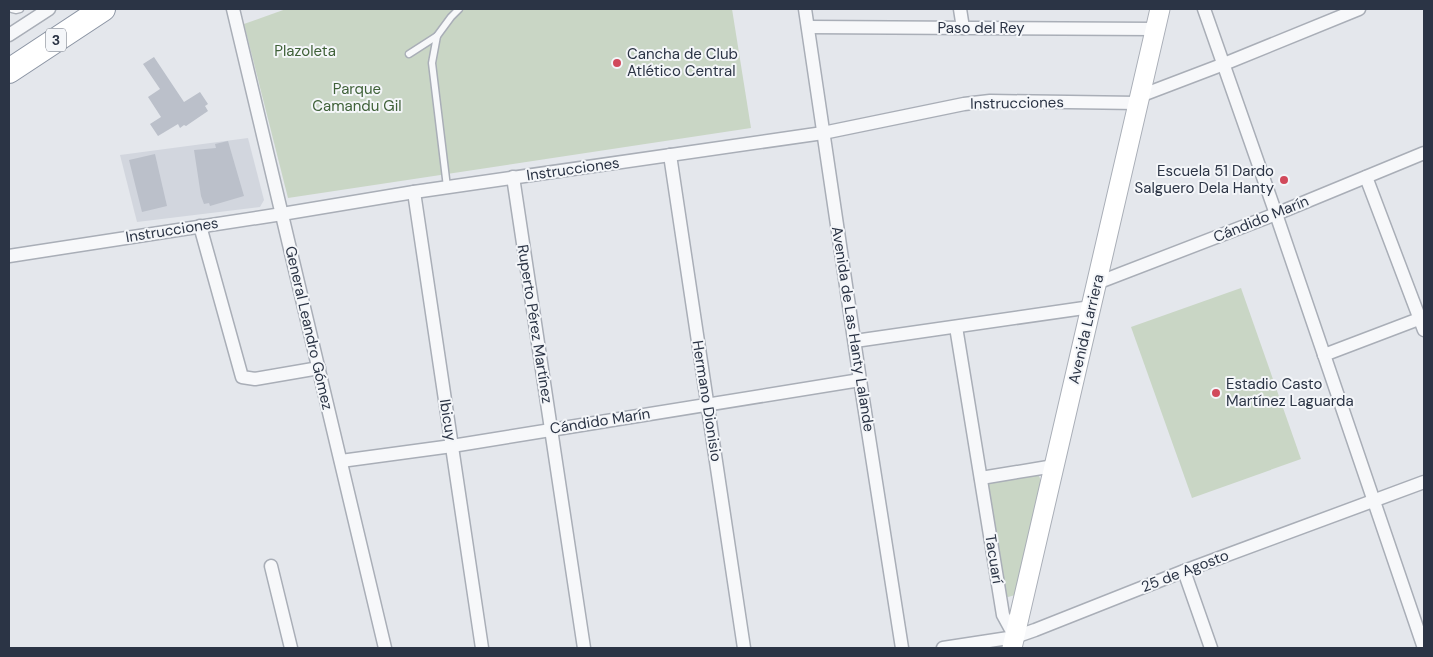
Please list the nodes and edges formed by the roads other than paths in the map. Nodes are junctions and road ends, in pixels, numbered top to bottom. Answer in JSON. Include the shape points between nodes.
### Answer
{"nodes":[{"id":1,"x":12,"y":9,"type":"edge"},
{"id":2,"x":20,"y":9,"type":"edge"},
{"id":3,"x":49,"y":9,"type":"edge"},
{"id":4,"x":103,"y":9,"type":"edge"},
{"id":5,"x":233,"y":9,"type":"edge"},
{"id":6,"x":459,"y":9,"type":"edge"},
{"id":7,"x":805,"y":9,"type":"edge"},
{"id":8,"x":960,"y":9,"type":"edge"},
{"id":9,"x":1160,"y":9,"type":"edge"},
{"id":10,"x":1204,"y":9,"type":"edge"},
{"id":11,"x":1359,"y":9,"type":"edge"},
{"id":12,"x":808,"y":27,"type":"junction"},
{"id":13,"x":963,"y":28,"type":"junction"},
{"id":14,"x":1155,"y":30,"type":"junction"},
{"id":15,"x":9,"y":34,"type":"edge"},
{"id":16,"x":437,"y":36,"type":"junction"},
{"id":17,"x":408,"y":54,"type":"dead end"},
{"id":18,"x":1224,"y":64,"type":"junction"},
{"id":19,"x":9,"y":71,"type":"edge"},
{"id":20,"x":1139,"y":100,"type":"junction"},
{"id":21,"x":823,"y":133,"type":"junction"},
{"id":22,"x":1424,"y":153,"type":"edge"},
{"id":23,"x":670,"y":155,"type":"junction"},
{"id":24,"x":513,"y":177,"type":"junction"},
{"id":25,"x":1366,"y":177,"type":"junction"},
{"id":26,"x":447,"y":187,"type":"junction"},
{"id":27,"x":414,"y":192,"type":"junction"},
{"id":28,"x":282,"y":214,"type":"junction"},
{"id":29,"x":1276,"y":214,"type":"junction"},
{"id":30,"x":200,"y":226,"type":"junction"},
{"id":31,"x":9,"y":256,"type":"edge"},
{"id":32,"x":1097,"y":283,"type":"junction"},
{"id":33,"x":1091,"y":307,"type":"junction"},
{"id":34,"x":1423,"y":322,"type":"edge"},
{"id":35,"x":956,"y":326,"type":"junction"},
{"id":36,"x":855,"y":341,"type":"junction"},
{"id":37,"x":1324,"y":355,"type":"junction"},
{"id":38,"x":319,"y":368,"type":"junction"},
{"id":39,"x":860,"y":380,"type":"junction"},
{"id":40,"x":708,"y":404,"type":"junction"},
{"id":41,"x":551,"y":430,"type":"junction"},
{"id":42,"x":452,"y":446,"type":"junction"},
{"id":43,"x":341,"y":461,"type":"junction"},
{"id":44,"x":1054,"y":466,"type":"junction"},
{"id":45,"x":981,"y":478,"type":"junction"},
{"id":46,"x":1424,"y":482,"type":"edge"},
{"id":47,"x":1374,"y":502,"type":"junction"},
{"id":48,"x":271,"y":566,"type":"dead end"},
{"id":49,"x":1184,"y":571,"type":"junction"},
{"id":50,"x":1013,"y":643,"type":"edge"},
{"id":51,"x":291,"y":648,"type":"edge"},
{"id":52,"x":385,"y":648,"type":"edge"},
{"id":53,"x":482,"y":648,"type":"edge"},
{"id":54,"x":584,"y":648,"type":"edge"},
{"id":55,"x":744,"y":648,"type":"edge"},
{"id":56,"x":902,"y":648,"type":"edge"},
{"id":57,"x":943,"y":648,"type":"edge"},
{"id":58,"x":1211,"y":648,"type":"edge"},
{"id":59,"x":1424,"y":648,"type":"edge"}],
"edges":[{"from":1,"to":2,"type":"lane"},
{"from":3,"to":15,"type":"street"},
{"from":4,"to":19,"type":"highway","number":"3"},
{"from":5,"to":28,"type":"street","name":"General Leandro Gómez"},
{"from":6,"to":16,"type":"lane"},
{"from":7,"to":12,"type":"street","name":"Avenida de Las Hanty Lalande"},
{"from":8,"to":13,"type":"street"},
{"from":9,"to":14,"type":"street","name":"Avenida Larriera"},
{"from":10,"to":18,"type":"street"},
{"from":11,"to":18,"type":"street","name":"Instrucciones"},
{"from":12,"to":13,"type":"street","name":"Paso del Rey"},
{"from":12,"to":21,"type":"street","name":"Avenida de Las Hanty Lalande"},
{"from":13,"to":14,"type":"street","name":"Paso del Rey"},
{"from":14,"to":20,"type":"street","name":"Avenida Larriera"},
{"from":16,"to":17,"type":"lane"},
{"from":16,"to":26,"type":"lane","via":[[432,62]]},
{"from":18,"to":20,"type":"street","name":"Instrucciones"},
{"from":18,"to":29,"type":"street"},
{"from":20,"to":21,"type":"street","name":"Instrucciones","via":[[990,101]]},
{"from":20,"to":32,"type":"street","name":"Avenida Larriera"},
{"from":21,"to":23,"type":"street","name":"Instrucciones"},
{"from":21,"to":36,"type":"street","name":"Avenida de Las Hanty Lalande"},
{"from":22,"to":25,"type":"street","name":"Cándido Marín"},
{"from":23,"to":24,"type":"street","name":"Instrucciones"},
{"from":23,"to":40,"type":"street","name":"Hermano Dionisio"},
{"from":24,"to":26,"type":"street","name":"Instrucciones"},
{"from":24,"to":41,"type":"street","name":"Ruperto Pérez Martínez"},
{"from":25,"to":29,"type":"street","name":"Cándido Marín"},
{"from":25,"to":34,"type":"street"},
{"from":26,"to":27,"type":"street","name":"Instrucciones"},
{"from":27,"to":28,"type":"street","name":"Instrucciones"},
{"from":27,"to":42,"type":"street","name":"Ibicuy"},
{"from":28,"to":30,"type":"street","name":"Instrucciones"},
{"from":28,"to":38,"type":"street","name":"General Leandro Gómez"},
{"from":29,"to":32,"type":"street","name":"Cándido Marín"},
{"from":29,"to":37,"type":"street"},
{"from":30,"to":31,"type":"street","name":"Instrucciones"},
{"from":30,"to":38,"type":"street","via":[[242,377],[255,379]]},
{"from":32,"to":33,"type":"street","name":"Avenida Larriera"},
{"from":33,"to":35,"type":"street"},
{"from":33,"to":44,"type":"street","name":"Avenida Larriera"},
{"from":34,"to":37,"type":"street"},
{"from":35,"to":36,"type":"street"},
{"from":35,"to":45,"type":"street","name":"Tacuarí"},
{"from":36,"to":39,"type":"street","name":"Avenida de Las Hanty Lalande"},
{"from":37,"to":47,"type":"street"},
{"from":38,"to":43,"type":"street","name":"General Leandro Gómez"},
{"from":39,"to":40,"type":"street","name":"Cándido Marín"},
{"from":39,"to":56,"type":"street","name":"Avenida de Las Hanty Lalande"},
{"from":40,"to":41,"type":"street","name":"Cándido Marín"},
{"from":40,"to":55,"type":"street","name":"Hermano Dionisio"},
{"from":41,"to":42,"type":"street","name":"Cándido Marín"},
{"from":41,"to":54,"type":"street","name":"Ruperto Pérez Martínez"},
{"from":42,"to":43,"type":"street","name":"Cándido Marín"},
{"from":42,"to":53,"type":"street","name":"Ibicuy"},
{"from":43,"to":52,"type":"street","name":"General Leandro Gómez"},
{"from":44,"to":45,"type":"street"},
{"from":44,"to":50,"type":"street","name":"Avenida Larriera"},
{"from":45,"to":50,"type":"street","name":"Tacuarí","via":[[1003,615]]},
{"from":46,"to":47,"type":"street","name":"25 de Agosto"},
{"from":47,"to":49,"type":"street","name":"25 de Agosto"},
{"from":47,"to":59,"type":"street"},
{"from":48,"to":51,"type":"street"},
{"from":49,"to":50,"type":"street","name":"25 de Agosto"},
{"from":49,"to":58,"type":"street"},
{"from":50,"to":57,"type":"street","name":"25 de Agosto"}]}
